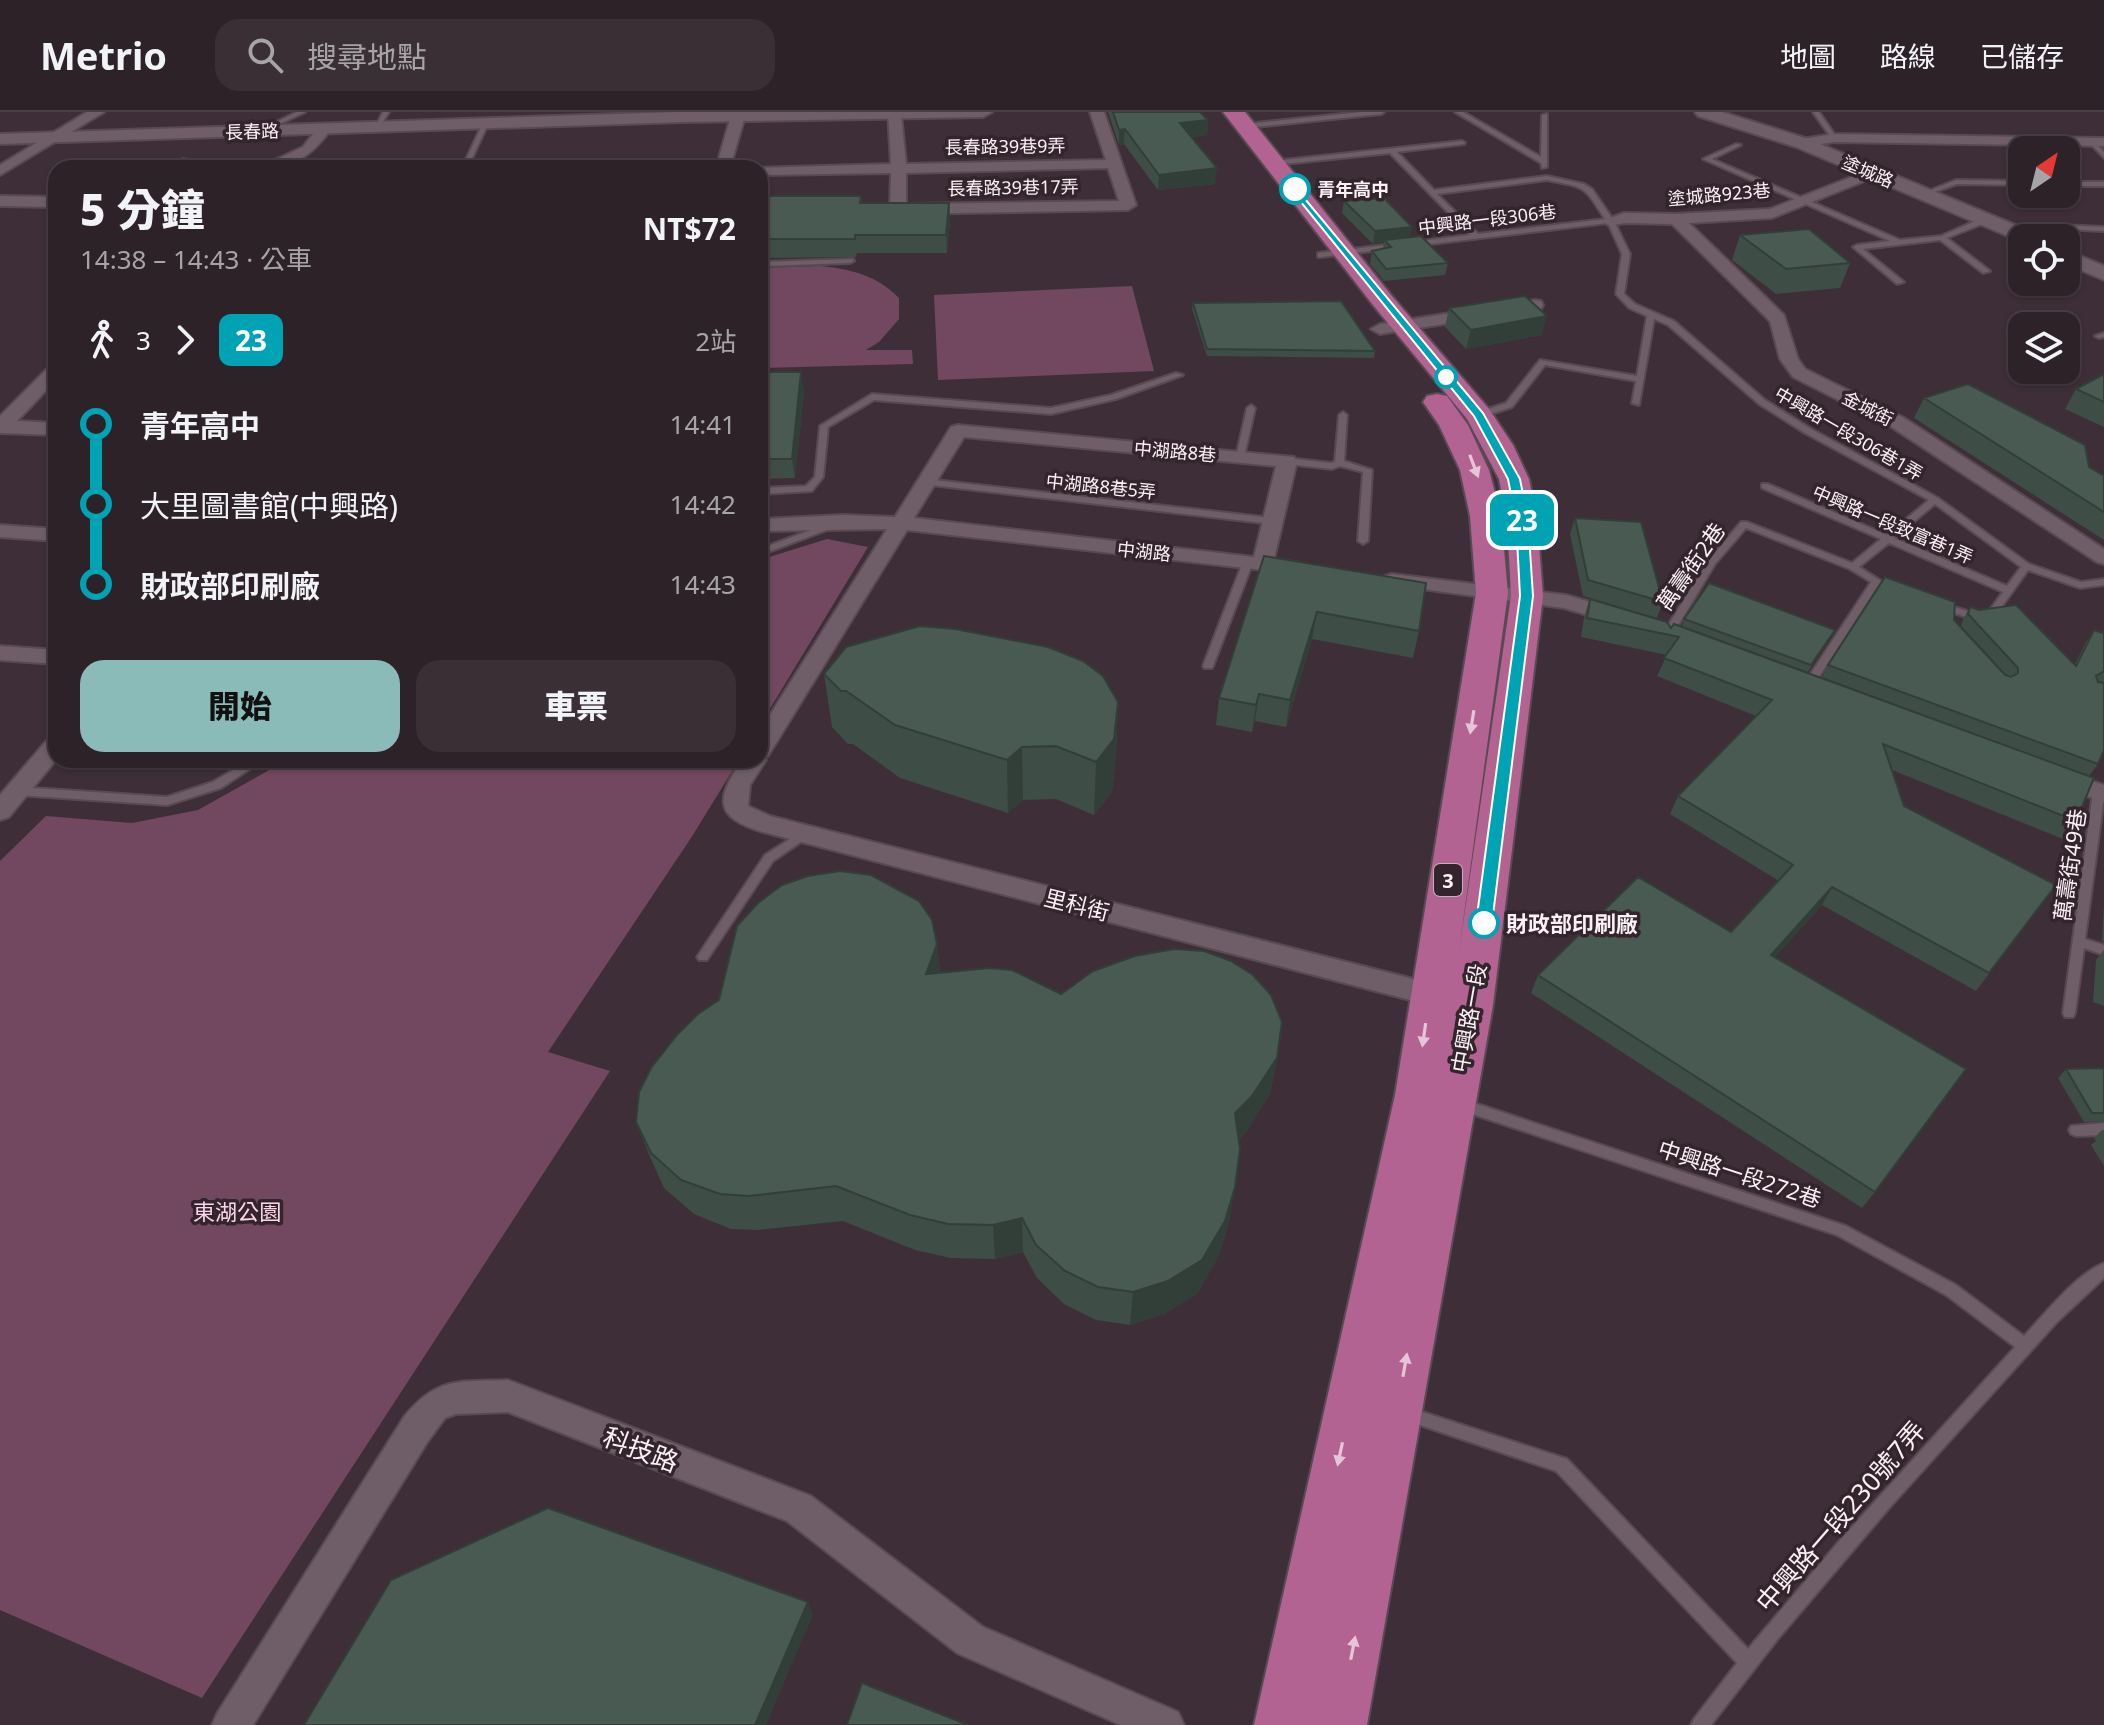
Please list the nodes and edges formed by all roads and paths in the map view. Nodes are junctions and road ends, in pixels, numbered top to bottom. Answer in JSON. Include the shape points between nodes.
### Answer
{"nodes":[{"id":1,"x":97,"y":112,"type":"edge"},
{"id":2,"x":302,"y":112,"type":"edge"},
{"id":3,"x":983,"y":112,"type":"edge"},
{"id":4,"x":1097,"y":112,"type":"edge"},
{"id":5,"x":1381,"y":112,"type":"edge"},
{"id":6,"x":1458,"y":112,"type":"edge"},
{"id":7,"x":1704,"y":112,"type":"edge"},
{"id":8,"x":1816,"y":112,"type":"edge"},
{"id":9,"x":893,"y":113,"type":"edge"},
{"id":10,"x":684,"y":114,"type":"edge"},
{"id":11,"x":1545,"y":115,"type":"dead end"},
{"id":12,"x":738,"y":116,"type":"junction"},
{"id":13,"x":572,"y":117,"type":"edge"},
{"id":14,"x":1230,"y":117,"type":"edge"},
{"id":15,"x":382,"y":120,"type":"edge"},
{"id":16,"x":485,"y":124,"type":"junction"},
{"id":17,"x":324,"y":129,"type":"junction"},
{"id":18,"x":263,"y":130,"type":"junction"},
{"id":19,"x":58,"y":137,"type":"junction"},
{"id":20,"x":1834,"y":138,"type":"junction"},
{"id":21,"x":0,"y":139,"type":"edge"},
{"id":22,"x":2098,"y":142,"type":"edge"},
{"id":23,"x":1462,"y":143,"type":"dead end"},
{"id":24,"x":1802,"y":143,"type":"junction"},
{"id":25,"x":1738,"y":145,"type":"dead end"},
{"id":26,"x":1392,"y":151,"type":"junction"},
{"id":27,"x":2104,"y":156,"type":"edge"},
{"id":28,"x":284,"y":160,"type":"edge"},
{"id":29,"x":468,"y":160,"type":"edge"},
{"id":30,"x":725,"y":160,"type":"edge"},
{"id":31,"x":1542,"y":161,"type":"junction"},
{"id":32,"x":1274,"y":163,"type":"junction"},
{"id":33,"x":1112,"y":164,"type":"junction"},
{"id":34,"x":899,"y":168,"type":"junction"},
{"id":35,"x":0,"y":171,"type":"edge"},
{"id":36,"x":768,"y":171,"type":"edge"},
{"id":37,"x":1872,"y":173,"type":"junction"},
{"id":38,"x":1547,"y":178,"type":"junction"},
{"id":39,"x":2008,"y":183,"type":"edge"},
{"id":40,"x":2080,"y":184,"type":"edge"},
{"id":41,"x":2104,"y":184,"type":"edge"},
{"id":42,"x":1433,"y":192,"type":"junction"},
{"id":43,"x":1924,"y":194,"type":"junction"},
{"id":44,"x":1805,"y":200,"type":"junction"},
{"id":45,"x":0,"y":201,"type":"edge"},
{"id":46,"x":48,"y":202,"type":"edge"},
{"id":47,"x":1676,"y":219,"type":"junction"},
{"id":48,"x":1987,"y":219,"type":"junction"},
{"id":49,"x":1610,"y":221,"type":"junction"},
{"id":50,"x":2008,"y":228,"type":"edge"},
{"id":51,"x":2080,"y":228,"type":"edge"},
{"id":52,"x":2104,"y":229,"type":"edge"},
{"id":53,"x":1475,"y":236,"type":"junction"},
{"id":54,"x":1942,"y":238,"type":"junction"},
{"id":55,"x":1898,"y":242,"type":"junction"},
{"id":56,"x":1333,"y":254,"type":"junction"},
{"id":57,"x":850,"y":261,"type":"edge"},
{"id":58,"x":2080,"y":263,"type":"edge"},
{"id":59,"x":768,"y":264,"type":"edge"},
{"id":60,"x":1986,"y":271,"type":"dead end"},
{"id":61,"x":2104,"y":274,"type":"edge"},
{"id":62,"x":1900,"y":282,"type":"dead end"},
{"id":63,"x":1535,"y":305,"type":"edge"},
{"id":64,"x":1651,"y":316,"type":"junction"},
{"id":65,"x":1392,"y":328,"type":"junction"},
{"id":66,"x":1179,"y":375,"type":"dead end"},
{"id":67,"x":48,"y":378,"type":"edge"},
{"id":68,"x":1640,"y":379,"type":"junction"},
{"id":69,"x":1636,"y":403,"type":"dead end"},
{"id":70,"x":1251,"y":408,"type":"dead end"},
{"id":71,"x":1343,"y":415,"type":"dead end"},
{"id":72,"x":1479,"y":415,"type":"junction"},
{"id":73,"x":1,"y":426,"type":"edge"},
{"id":74,"x":48,"y":429,"type":"edge"},
{"id":75,"x":1240,"y":457,"type":"junction"},
{"id":76,"x":1287,"y":461,"type":"junction"},
{"id":77,"x":1339,"y":463,"type":"junction"},
{"id":78,"x":925,"y":482,"type":"junction"},
{"id":79,"x":1765,"y":486,"type":"dead end"},
{"id":80,"x":768,"y":491,"type":"edge"},
{"id":81,"x":1935,"y":500,"type":"junction"},
{"id":82,"x":843,"y":521,"type":"junction"},
{"id":83,"x":1273,"y":521,"type":"junction"},
{"id":84,"x":901,"y":523,"type":"junction"},
{"id":85,"x":768,"y":525,"type":"edge"},
{"id":86,"x":3,"y":534,"type":"edge"},
{"id":87,"x":48,"y":535,"type":"edge"},
{"id":88,"x":1885,"y":539,"type":"junction"},
{"id":89,"x":1363,"y":541,"type":"dead end"},
{"id":90,"x":768,"y":549,"type":"edge"},
{"id":91,"x":2104,"y":558,"type":"edge"},
{"id":92,"x":1255,"y":563,"type":"junction"},
{"id":93,"x":2026,"y":566,"type":"junction"},
{"id":94,"x":1853,"y":567,"type":"junction"},
{"id":95,"x":1324,"y":572,"type":"edge"},
{"id":96,"x":1370,"y":577,"type":"edge"},
{"id":97,"x":1876,"y":581,"type":"junction"},
{"id":98,"x":2104,"y":582,"type":"edge"},
{"id":99,"x":1889,"y":586,"type":"edge"},
{"id":100,"x":2009,"y":591,"type":"junction"},
{"id":101,"x":1509,"y":595,"type":"junction"},
{"id":102,"x":1930,"y":602,"type":"edge"},
{"id":103,"x":1654,"y":628,"type":"junction"},
{"id":104,"x":1697,"y":642,"type":"edge"},
{"id":105,"x":0,"y":653,"type":"edge"},
{"id":106,"x":48,"y":656,"type":"edge"},
{"id":107,"x":1208,"y":666,"type":"dead end"},
{"id":108,"x":1781,"y":674,"type":"edge"},
{"id":109,"x":1816,"y":687,"type":"joint"},
{"id":110,"x":768,"y":737,"type":"edge"},
{"id":111,"x":48,"y":752,"type":"edge"},
{"id":112,"x":245,"y":768,"type":"edge"},
{"id":113,"x":749,"y":768,"type":"edge"},
{"id":114,"x":2041,"y":771,"type":"edge"},
{"id":115,"x":8,"y":790,"type":"edge"},
{"id":116,"x":2101,"y":793,"type":"edge"},
{"id":117,"x":0,"y":811,"type":"edge"},
{"id":118,"x":804,"y":834,"type":"junction"},
{"id":119,"x":2079,"y":942,"type":"junction"},
{"id":120,"x":2104,"y":950,"type":"edge"},
{"id":121,"x":703,"y":957,"type":"dead end"},
{"id":122,"x":1430,"y":995,"type":"junction"},
{"id":123,"x":1472,"y":1005,"type":"junction"},
{"id":124,"x":2069,"y":1013,"type":"dead end"},
{"id":125,"x":1435,"y":1099,"type":"junction"},
{"id":126,"x":2104,"y":1129,"type":"edge"},
{"id":127,"x":2076,"y":1130,"type":"dead end"},
{"id":128,"x":2103,"y":1271,"type":"edge"},
{"id":129,"x":2025,"y":1346,"type":"junction"},
{"id":130,"x":1397,"y":1410,"type":"junction"},
{"id":131,"x":1747,"y":1661,"type":"junction"},
{"id":132,"x":231,"y":1725,"type":"edge"},
{"id":133,"x":1165,"y":1725,"type":"edge"},
{"id":134,"x":1283,"y":1725,"type":"edge"},
{"id":135,"x":1338,"y":1725,"type":"edge"},
{"id":136,"x":1700,"y":1725,"type":"edge"}],
"edges":[{"from":1,"to":19,"type":"street"},
{"from":2,"to":18,"type":"lane"},
{"from":3,"to":9,"type":"street","name":"長春路"},
{"from":4,"to":33,"type":"street"},
{"from":5,"to":14,"type":"lane"},
{"from":6,"to":31,"type":"lane"},
{"from":7,"to":24,"type":"street","name":"塗城路"},
{"from":8,"to":20,"type":"lane"},
{"from":9,"to":12,"type":"street","name":"長春路"},
{"from":9,"to":34,"type":"street"},
{"from":10,"to":12,"type":"street","name":"長春路"},
{"from":10,"to":13,"type":"street","name":"長春路"},
{"from":11,"to":31,"type":"lane"},
{"from":12,"to":30,"type":"street"},
{"from":13,"to":16,"type":"street","name":"長春路"},
{"from":14,"to":32,"type":"main road","name":"中興路一段","number":"3"},
{"from":14,"to":56,"type":"main road","name":"中興路一段","number":"3"},
{"from":15,"to":16,"type":"street","name":"長春路"},
{"from":15,"to":17,"type":"street","name":"長春路"},
{"from":16,"to":29,"type":"lane"},
{"from":17,"to":18,"type":"street","name":"長春路"},
{"from":17,"to":28,"type":"street","via":[[308,150]]},
{"from":18,"to":19,"type":"street","name":"長春路"},
{"from":19,"to":21,"type":"street","name":"長春路"},
{"from":19,"to":35,"type":"street"},
{"from":20,"to":22,"type":"street"},
{"from":20,"to":24,"type":"street"},
{"from":22,"to":27,"type":"lane"},
{"from":23,"to":26,"type":"lane"},
{"from":24,"to":37,"type":"street","name":"塗城路"},
{"from":25,"to":44,"type":"lane","via":[[1706,159]]},
{"from":26,"to":32,"type":"lane"},
{"from":26,"to":42,"type":"lane"},
{"from":31,"to":38,"type":"lane"},
{"from":32,"to":56,"type":"main road","name":"中興路一段","number":"3"},
{"from":33,"to":34,"type":"street","name":"長春路39巷9弄"},
{"from":33,"to":34,"type":"street","name":"長春路39巷17弄","via":[[1128,205],[898,209]]},
{"from":34,"to":36,"type":"street","name":"長春路39巷9弄"},
{"from":37,"to":43,"type":"street","name":"塗城路"},
{"from":37,"to":44,"type":"street","name":"塗城路923巷"},
{"from":38,"to":42,"type":"lane"},
{"from":38,"to":49,"type":"lane","via":[[1590,190]]},
{"from":39,"to":43,"type":"lane","via":[[1956,182]]},
{"from":40,"to":41,"type":"lane"},
{"from":42,"to":53,"type":"lane"},
{"from":43,"to":48,"type":"street","name":"塗城路"},
{"from":44,"to":47,"type":"street","name":"塗城路923巷","via":[[1772,213]]},
{"from":44,"to":55,"type":"lane"},
{"from":45,"to":46,"type":"street"},
{"from":47,"to":49,"type":"street","name":"塗城路923巷"},
{"from":47,"to":91,"type":"street","name":"金城街","via":[[1778,319],[1789,359],[1799,373],[1897,422]]},
{"from":48,"to":50,"type":"street","name":"塗城路"},
{"from":48,"to":54,"type":"lane"},
{"from":49,"to":53,"type":"lane","name":"中興路一段306巷"},
{"from":49,"to":64,"type":"lane","name":"中興路一段306巷1弄","via":[[1626,254],[1620,294]]},
{"from":51,"to":52,"type":"lane"},
{"from":53,"to":56,"type":"lane","name":"中興路一段306巷"},
{"from":54,"to":55,"type":"lane"},
{"from":54,"to":60,"type":"lane"},
{"from":55,"to":62,"type":"lane","via":[[1857,247]]},
{"from":56,"to":65,"type":"main road","name":"中興路一段","number":"3"},
{"from":57,"to":59,"type":"lane"},
{"from":58,"to":61,"type":"street"},
{"from":63,"to":65,"type":"street"},
{"from":64,"to":68,"type":"lane"},
{"from":64,"to":81,"type":"lane","name":"中興路一段306巷1弄","via":[[1671,323],[1762,402]]},
{"from":65,"to":72,"type":"main road","name":"中興路一段","number":"3"},
{"from":65,"to":101,"type":"main road","name":"中興路一段","number":"3","one_way":true,"via":[[1459,430],[1478,476]]},
{"from":66,"to":80,"type":"lane","via":[[1051,411],[872,397],[824,426],[819,477],[809,489]]},
{"from":67,"to":73,"type":"street"},
{"from":68,"to":69,"type":"lane"},
{"from":68,"to":72,"type":"lane","via":[[1543,362],[1509,405]]},
{"from":70,"to":75,"type":"lane"},
{"from":71,"to":77,"type":"lane"},
{"from":72,"to":101,"type":"main road","name":"中興路一段","number":"3","via":[[1514,479],[1522,520]]},
{"from":73,"to":74,"type":"street"},
{"from":75,"to":76,"type":"street","name":"中湖路8巷"},
{"from":75,"to":78,"type":"street","name":"中湖路8巷","via":[[958,431]]},
{"from":76,"to":77,"type":"lane"},
{"from":76,"to":83,"type":"street"},
{"from":77,"to":89,"type":"lane","via":[[1368,470]]},
{"from":78,"to":83,"type":"lane","name":"中湖路8巷5弄"},
{"from":78,"to":84,"type":"street"},
{"from":79,"to":88,"type":"lane","name":"中興路一段致富巷1弄"},
{"from":81,"to":88,"type":"lane"},
{"from":81,"to":93,"type":"lane","name":"中興路一段306巷1弄"},
{"from":82,"to":84,"type":"street","name":"中湖路"},
{"from":82,"to":85,"type":"street","name":"中湖路"},
{"from":82,"to":90,"type":"lane"},
{"from":83,"to":92,"type":"street"},
{"from":84,"to":92,"type":"street","name":"中湖路"},
{"from":84,"to":110,"type":"street"},
{"from":86,"to":87,"type":"street"},
{"from":88,"to":94,"type":"lane"},
{"from":88,"to":100,"type":"lane","name":"中興路一段致富巷1弄"},
{"from":92,"to":95,"type":"street","name":"中湖路"},
{"from":92,"to":107,"type":"lane"},
{"from":93,"to":98,"type":"lane","name":"中興路一段306巷1弄","via":[[2080,585]]},
{"from":93,"to":100,"type":"lane"},
{"from":94,"to":97,"type":"lane"},
{"from":94,"to":103,"type":"lane","name":"萬壽街2巷","via":[[1744,524]]},
{"from":96,"to":101,"type":"street"},
{"from":97,"to":99,"type":"lane"},
{"from":97,"to":109,"type":"lane"},
{"from":100,"to":102,"type":"lane","via":[[1992,614],[1955,617]]},
{"from":101,"to":103,"type":"street","via":[[1566,602]]},
{"from":101,"to":122,"type":"main road","name":"中興路一段","number":"3","one_way":true},
{"from":101,"to":123,"type":"main road","name":"中興路一段","number":"3"},
{"from":103,"to":104,"type":"street"},
{"from":105,"to":106,"type":"street"},
{"from":108,"to":109,"type":"street"},
{"from":111,"to":115,"type":"street"},
{"from":112,"to":115,"type":"lane","via":[[217,785],[167,801]]},
{"from":113,"to":118,"type":"street","name":"里科街","via":[[738,785],[736,810]]},
{"from":114,"to":116,"type":"street"},
{"from":115,"to":117,"type":"street"},
{"from":116,"to":119,"type":"lane","name":"萬壽街49巷"},
{"from":118,"to":121,"type":"lane","via":[[769,858]]},
{"from":118,"to":122,"type":"street","name":"里科街"},
{"from":119,"to":120,"type":"lane","name":"萬壽街49巷"},
{"from":119,"to":124,"type":"lane","name":"萬壽街49巷"},
{"from":122,"to":123,"type":"street","name":"里科街"},
{"from":122,"to":125,"type":"main road","name":"中興路一段","number":"3","one_way":true},
{"from":123,"to":125,"type":"main road","name":"中興路一段","number":"3"},
{"from":125,"to":129,"type":"lane","name":"中興路一段272巷","via":[[1841,1230],[1951,1290]]},
{"from":130,"to":125,"type":"main road","name":"中興路一段","number":"3","one_way":true},
{"from":125,"to":134,"type":"main road","name":"中興路一段","number":"3","one_way":true},
{"from":126,"to":127,"type":"lane"},
{"from":128,"to":129,"type":"lane","name":"中興路一段230號7弄"},
{"from":129,"to":131,"type":"lane","name":"中興路一段230號7弄"},
{"from":130,"to":131,"type":"lane","via":[[1561,1465]]},
{"from":135,"to":130,"type":"main road","name":"中興路一段","number":"3","one_way":true},
{"from":131,"to":136,"type":"lane","name":"中興路一段230號7弄"},
{"from":132,"to":133,"type":"street","name":"科技路","via":[[434,1406],[456,1398],[508,1396],[799,1508],[970,1640]]}]}
